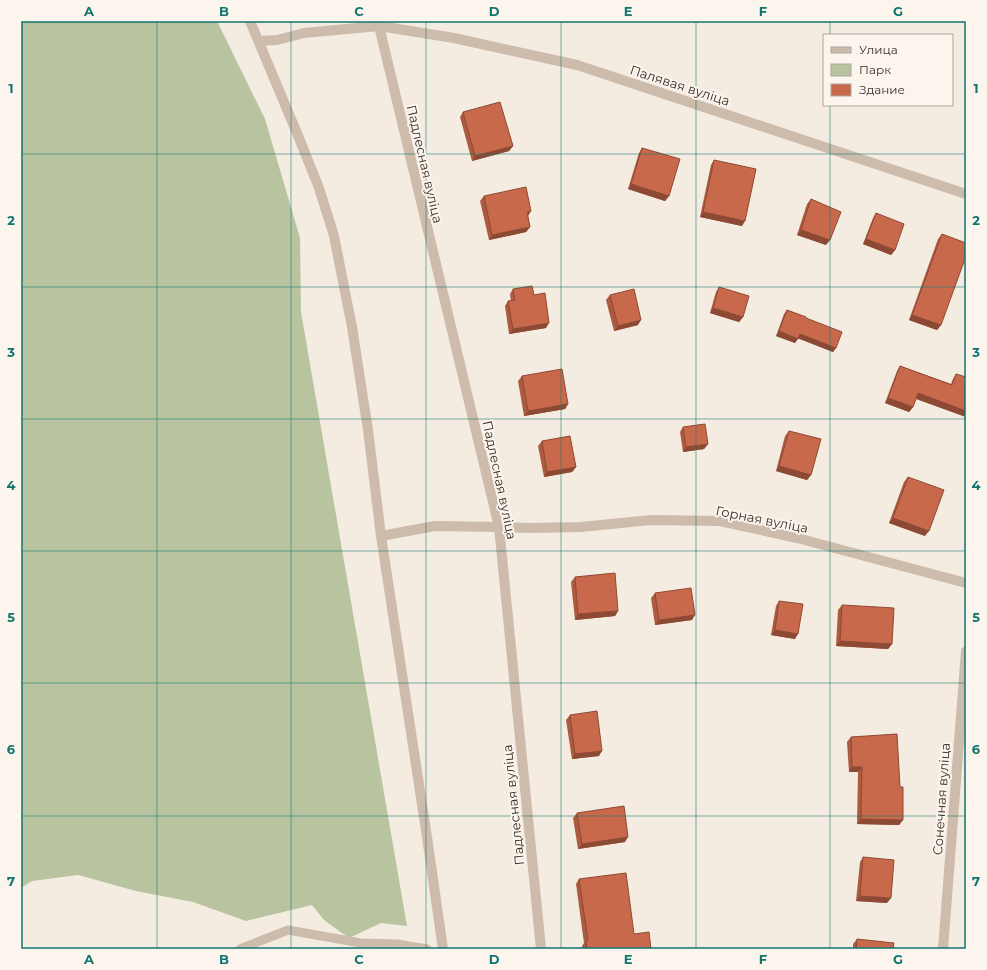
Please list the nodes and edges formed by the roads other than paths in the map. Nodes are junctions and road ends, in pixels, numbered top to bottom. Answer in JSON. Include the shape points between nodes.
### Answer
{"nodes":[{"id":1,"x":250,"y":21,"type":"edge"},
{"id":2,"x":379,"y":26,"type":"junction"},
{"id":3,"x":258,"y":41,"type":"junction"},
{"id":4,"x":966,"y":194,"type":"edge"},
{"id":5,"x":499,"y":527,"type":"junction"},
{"id":6,"x":381,"y":536,"type":"junction"},
{"id":7,"x":966,"y":583,"type":"edge"},
{"id":8,"x":966,"y":652,"type":"edge"},
{"id":9,"x":240,"y":949,"type":"edge"},
{"id":10,"x":427,"y":949,"type":"edge"},
{"id":11,"x":443,"y":949,"type":"edge"},
{"id":12,"x":541,"y":949,"type":"edge"},
{"id":13,"x":943,"y":949,"type":"edge"}],
"edges":[{"from":1,"to":3,"type":"street"},
{"from":2,"to":3,"type":"street","name":"Палявая вуліца","via":[[304,33],[277,40]]},
{"from":2,"to":4,"type":"street","name":"Палявая вуліца","via":[[454,38],[577,66]]},
{"from":2,"to":5,"type":"street","name":"Падлесная вуліца"},
{"from":3,"to":6,"type":"street","via":[[316,181],[334,236],[352,327]]},
{"from":5,"to":6,"type":"street","name":"Горная вуліца","via":[[435,526]]},
{"from":5,"to":7,"type":"street","name":"Горная вуліца","via":[[580,527],[651,520],[720,522],[797,538]]},
{"from":5,"to":12,"type":"street","name":"Падлесная вуліца"},
{"from":6,"to":11,"type":"street"},
{"from":8,"to":13,"type":"street","name":"Сонечная вуліца"},
{"from":9,"to":10,"type":"lane","via":[[288,930],[361,943],[397,944]]}]}
